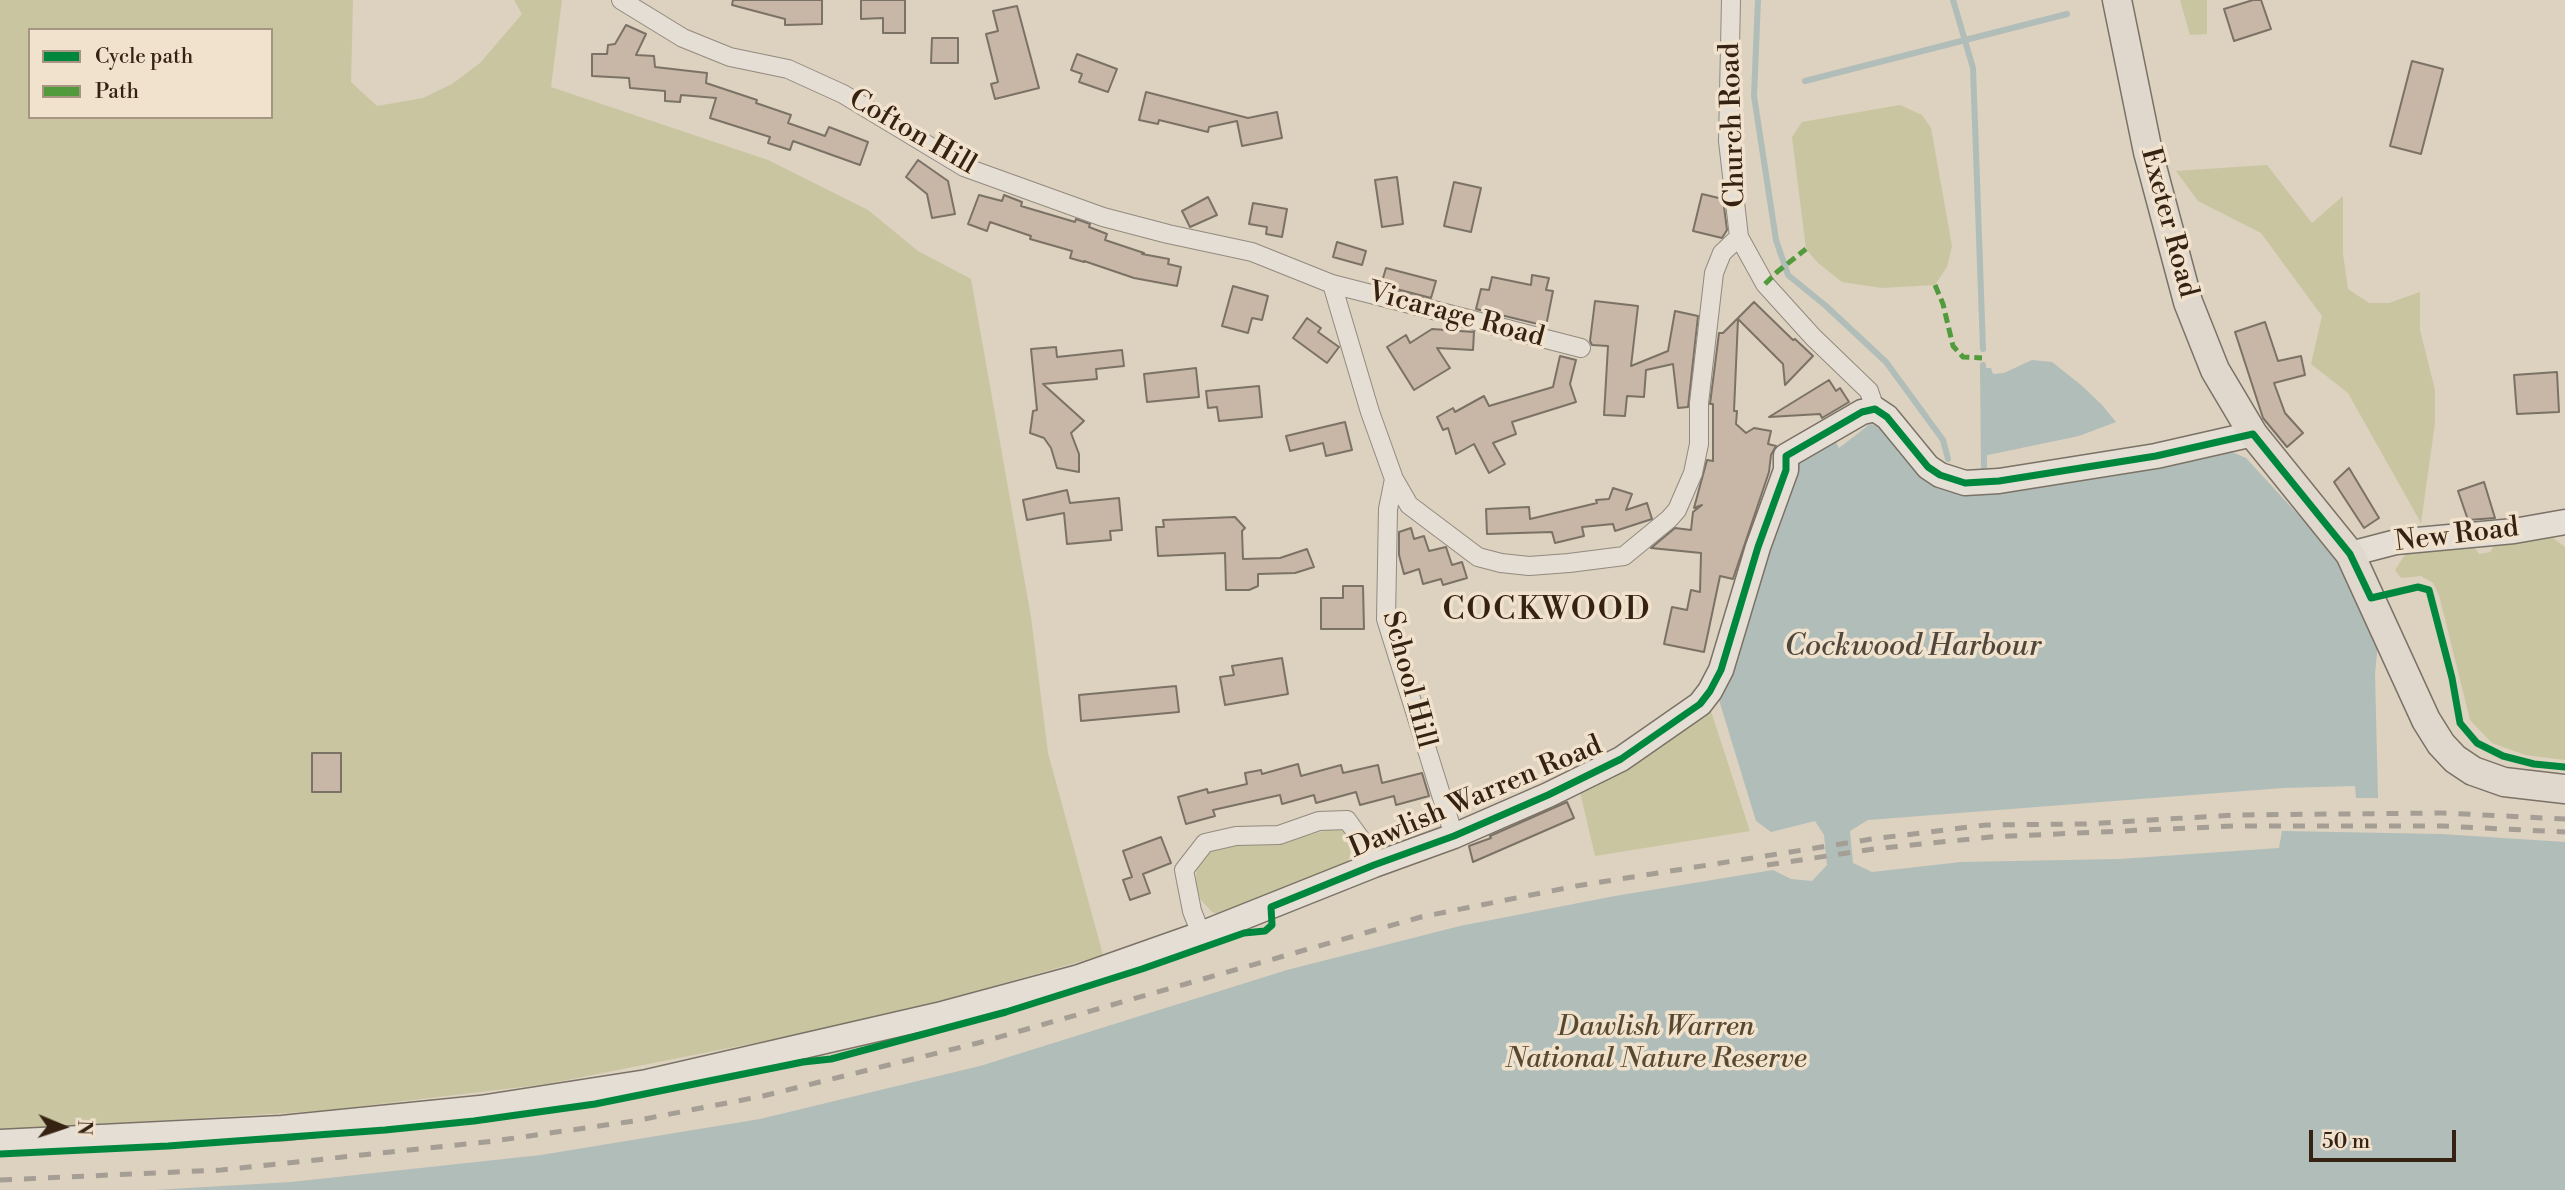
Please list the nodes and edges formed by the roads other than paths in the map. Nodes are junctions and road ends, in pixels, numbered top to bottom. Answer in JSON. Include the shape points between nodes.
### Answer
{"nodes":[{"id":1,"x":621,"y":0,"type":"edge"},
{"id":2,"x":1731,"y":0,"type":"edge"},
{"id":3,"x":2117,"y":0,"type":"edge"},
{"id":4,"x":1739,"y":236,"type":"junction"},
{"id":5,"x":1332,"y":284,"type":"junction"},
{"id":6,"x":1581,"y":348,"type":"dead end"},
{"id":7,"x":1875,"y":409,"type":"junction"},
{"id":8,"x":2253,"y":434,"type":"junction"},
{"id":9,"x":1394,"y":480,"type":"junction"},
{"id":10,"x":2565,"y":522,"type":"edge"},
{"id":11,"x":2350,"y":554,"type":"junction"},
{"id":12,"x":2565,"y":789,"type":"edge"},
{"id":13,"x":1454,"y":836,"type":"junction"},
{"id":14,"x":1374,"y":865,"type":"junction"},
{"id":15,"x":1201,"y":934,"type":"junction"},
{"id":16,"x":0,"y":1142,"type":"edge"}],
"edges":[{"from":1,"to":5,"type":"street","name":"Cofton Hill","via":[[683,38],[730,57],[788,69],[844,94],[964,167],[1103,217],[1252,252]]},
{"from":2,"to":4,"type":"street","name":"Church Road","via":[[1728,141]]},
{"from":3,"to":8,"type":"main road","name":"Exeter Road","via":[[2148,152],[2188,302],[2215,370]]},
{"from":4,"to":7,"type":"street","name":"Church Road","via":[[1765,284],[1869,391]]},
{"from":4,"to":9,"type":"street","via":[[1722,254],[1714,273],[1693,472],[1677,510],[1625,556],[1530,566],[1478,557],[1409,505]]},
{"from":5,"to":6,"type":"street","name":"Vicarage Road"},
{"from":5,"to":9,"type":"street"},
{"from":7,"to":8,"type":"street","via":[[1928,467],[1965,483],[2156,456]]},
{"from":7,"to":13,"type":"street","name":"Dawlish Warren Road","via":[[1786,456],[1786,470],[1721,670],[1700,704],[1621,759]]},
{"from":8,"to":11,"type":"main road","name":"Exeter Road"},
{"from":9,"to":13,"type":"street","name":"School Hill","via":[[1388,509],[1386,618]]},
{"from":10,"to":11,"type":"street","name":"New Road","via":[[2396,542]]},
{"from":11,"to":12,"type":"main road","name":"Exeter Road","via":[[2441,744],[2473,771],[2504,782]]},
{"from":13,"to":14,"type":"street","name":"Dawlish Warren Road"},
{"from":14,"to":15,"type":"street","name":"Dawlish Warren Road"},
{"from":14,"to":15,"type":"street","via":[[1347,820],[1319,821],[1279,835],[1236,836],[1205,843],[1184,870]]},
{"from":15,"to":16,"type":"street","name":"Dawlish Warren Road","via":[[989,1003],[647,1082],[480,1108],[282,1128]]}]}
